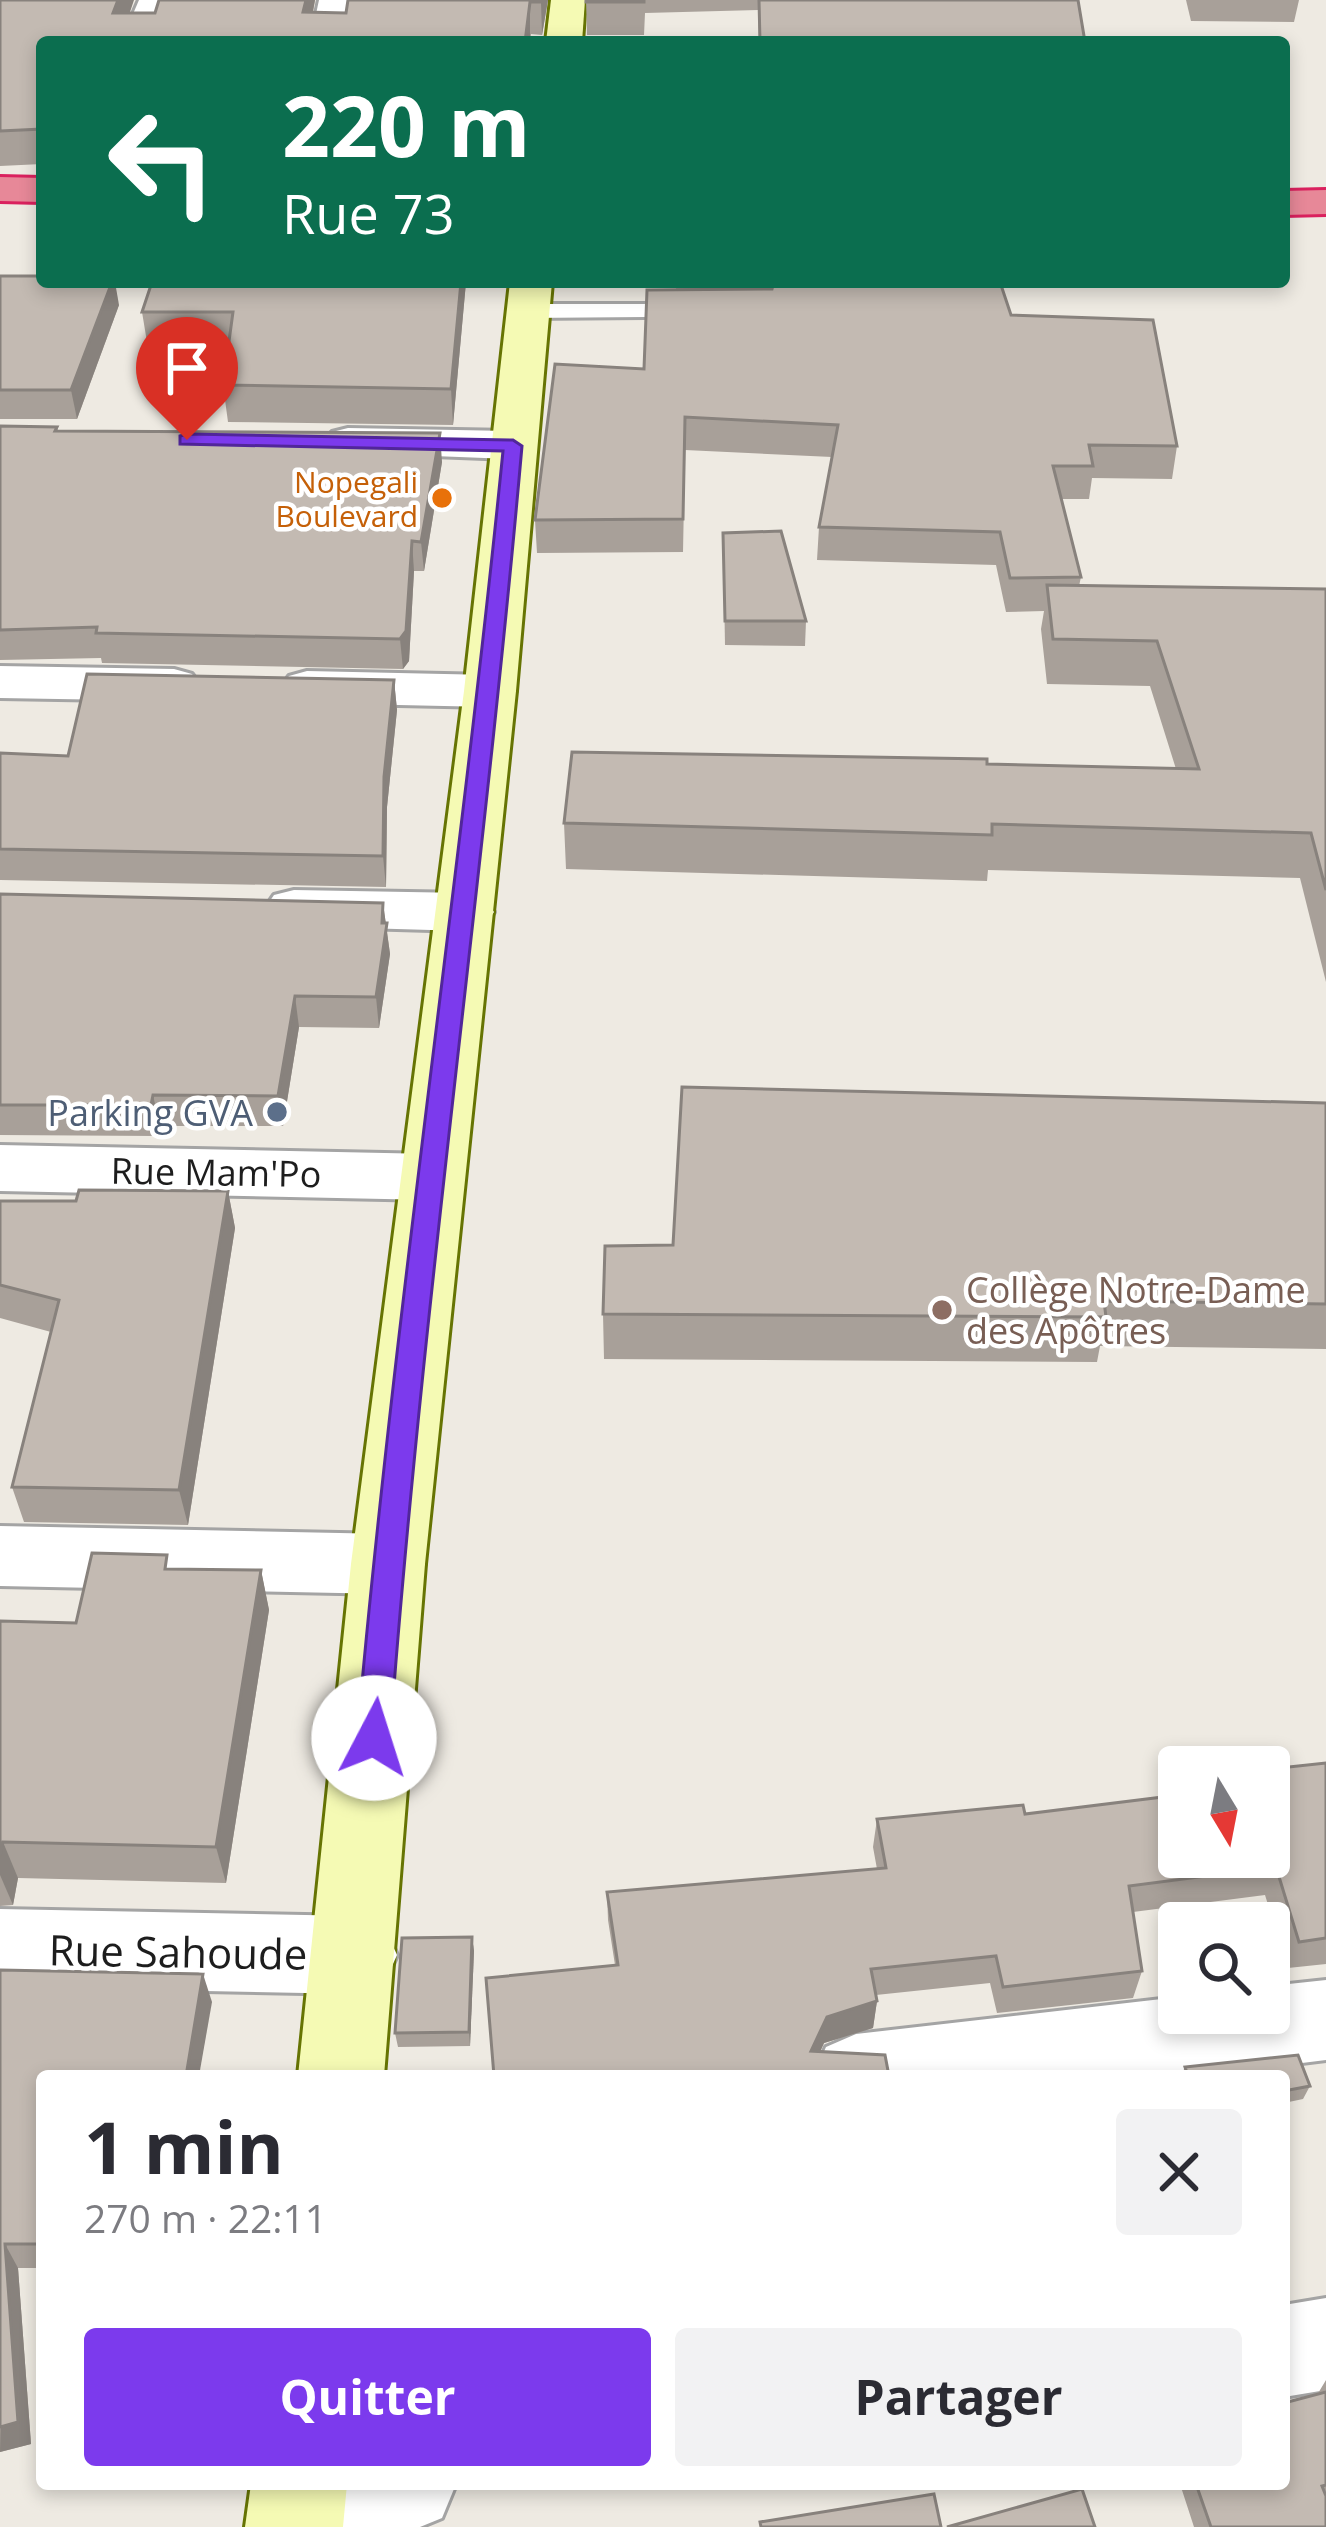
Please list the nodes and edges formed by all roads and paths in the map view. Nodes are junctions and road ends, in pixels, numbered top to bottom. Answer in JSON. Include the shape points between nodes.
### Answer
{"nodes":[{"id":1,"x":156,"y":0,"type":"edge"},
{"id":2,"x":336,"y":0,"type":"edge"},
{"id":3,"x":568,"y":0,"type":"edge"},
{"id":4,"x":142,"y":36,"type":"edge"},
{"id":5,"x":329,"y":36,"type":"edge"},
{"id":6,"x":565,"y":36,"type":"edge"},
{"id":7,"x":0,"y":189,"type":"edge"},
{"id":8,"x":36,"y":190,"type":"edge"},
{"id":9,"x":1326,"y":202,"type":"edge"},
{"id":10,"x":1290,"y":203,"type":"edge"},
{"id":11,"x":629,"y":288,"type":"edge"},
{"id":12,"x":763,"y":288,"type":"edge"},
{"id":13,"x":528,"y":297,"type":"edge"},
{"id":14,"x":629,"y":311,"type":"junction"},
{"id":15,"x":303,"y":442,"type":"edge"},
{"id":16,"x":513,"y":446,"type":"junction"},
{"id":17,"x":0,"y":682,"type":"edge"},
{"id":18,"x":490,"y":691,"type":"junction"},
{"id":19,"x":232,"y":907,"type":"edge"},
{"id":20,"x":465,"y":912,"type":"junction"},
{"id":21,"x":0,"y":1168,"type":"edge"},
{"id":22,"x":432,"y":1177,"type":"junction"},
{"id":23,"x":0,"y":1556,"type":"edge"},
{"id":24,"x":388,"y":1564,"type":"junction"},
{"id":25,"x":0,"y":1948,"type":"edge"},
{"id":26,"x":356,"y":1955,"type":"junction"},
{"id":27,"x":1326,"y":2020,"type":"edge"},
{"id":28,"x":342,"y":2070,"type":"edge"},
{"id":29,"x":906,"y":2070,"type":"edge"},
{"id":30,"x":1326,"y":2344,"type":"edge"},
{"id":31,"x":1290,"y":2349,"type":"edge"},
{"id":32,"x":375,"y":2490,"type":"edge"},
{"id":33,"x":297,"y":2504,"type":"edge"}],
"edges":[{"from":1,"to":4,"type":"street"},
{"from":2,"to":5,"type":"street"},
{"from":3,"to":6,"type":"street"},
{"from":7,"to":8,"type":"highway"},
{"from":9,"to":10,"type":"highway"},
{"from":11,"to":14,"type":"lane"},
{"from":12,"to":14,"type":"lane","via":[[763,311]]},
{"from":13,"to":14,"type":"lane"},
{"from":13,"to":16,"type":"street"},
{"from":15,"to":16,"type":"street"},
{"from":16,"to":18,"type":"street"},
{"from":17,"to":18,"type":"street"},
{"from":18,"to":20,"type":"street"},
{"from":19,"to":20,"type":"street"},
{"from":20,"to":22,"type":"street"},
{"from":21,"to":22,"type":"street","name":"Rue Mam'Po"},
{"from":22,"to":24,"type":"street"},
{"from":23,"to":24,"type":"street"},
{"from":24,"to":26,"type":"street"},
{"from":25,"to":26,"type":"street","name":"Rue Sahoude"},
{"from":26,"to":28,"type":"street"},
{"from":27,"to":29,"type":"street"},
{"from":30,"to":31,"type":"street"},
{"from":32,"to":33,"type":"street"}]}
